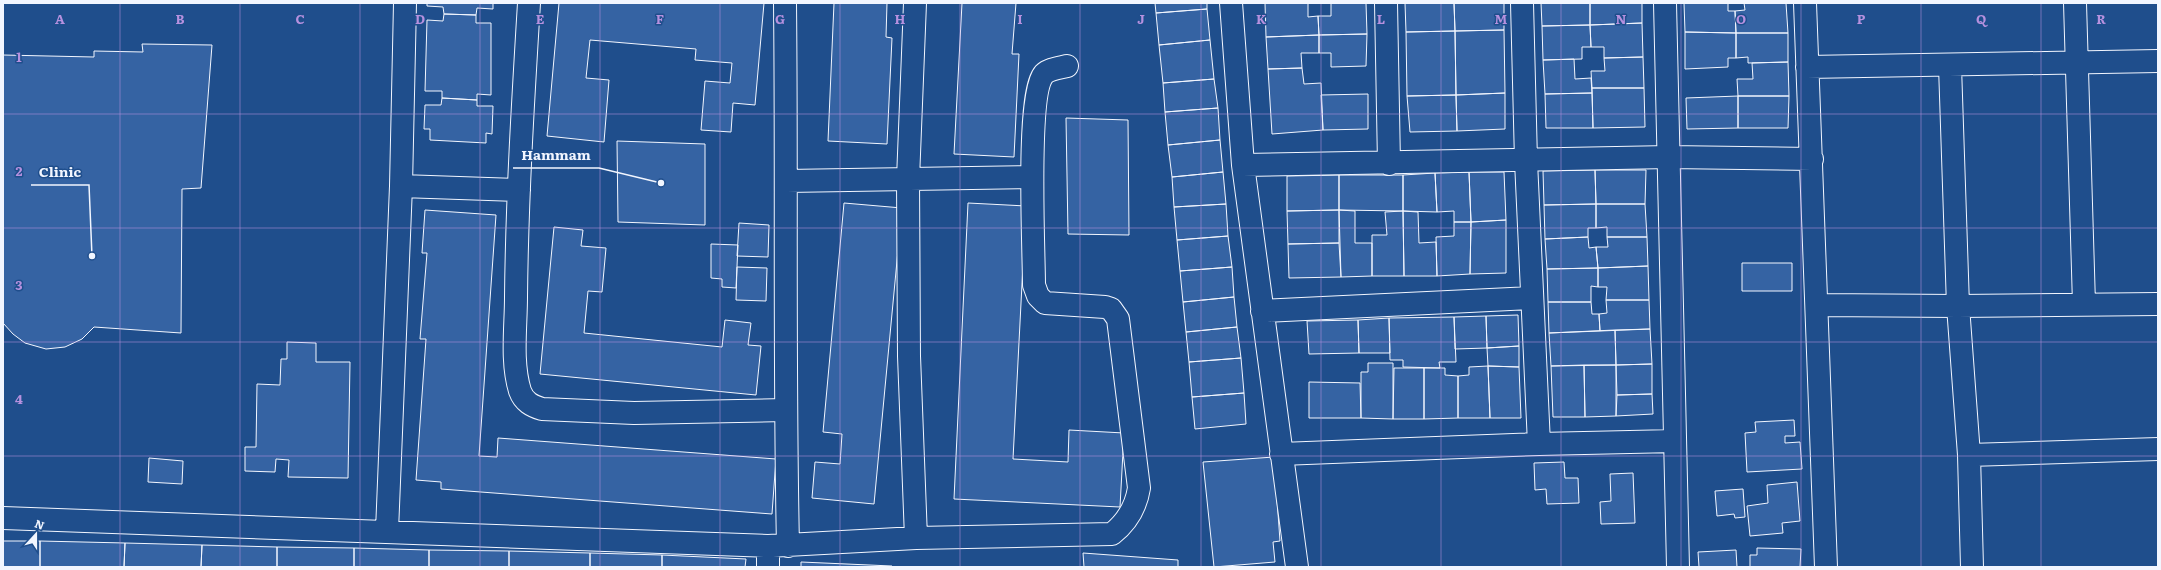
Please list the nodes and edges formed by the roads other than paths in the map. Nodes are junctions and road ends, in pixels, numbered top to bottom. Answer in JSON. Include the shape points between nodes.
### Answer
{"nodes":[{"id":1,"x":405,"y":3,"type":"edge"},
{"id":2,"x":529,"y":3,"type":"edge"},
{"id":3,"x":785,"y":3,"type":"edge"},
{"id":4,"x":915,"y":3,"type":"edge"},
{"id":5,"x":1231,"y":3,"type":"edge"},
{"id":6,"x":1386,"y":3,"type":"edge"},
{"id":7,"x":1522,"y":3,"type":"edge"},
{"id":8,"x":1666,"y":3,"type":"edge"},
{"id":9,"x":1805,"y":3,"type":"edge"},
{"id":10,"x":2075,"y":3,"type":"edge"},
{"id":11,"x":2158,"y":61,"type":"edge"},
{"id":12,"x":2078,"y":63,"type":"junction"},
{"id":13,"x":1066,"y":66,"type":"dead end"},
{"id":14,"x":1950,"y":66,"type":"junction"},
{"id":15,"x":1807,"y":67,"type":"junction"},
{"id":16,"x":1669,"y":157,"type":"junction"},
{"id":17,"x":1812,"y":159,"type":"junction"},
{"id":18,"x":1526,"y":161,"type":"junction"},
{"id":19,"x":1390,"y":164,"type":"junction"},
{"id":20,"x":1243,"y":166,"type":"junction"},
{"id":21,"x":1032,"y":176,"type":"junction"},
{"id":22,"x":908,"y":179,"type":"junction"},
{"id":23,"x":787,"y":180,"type":"junction"},
{"id":24,"x":401,"y":186,"type":"junction"},
{"id":25,"x":518,"y":190,"type":"junction"},
{"id":26,"x":1532,"y":298,"type":"junction"},
{"id":27,"x":2084,"y":304,"type":"junction"},
{"id":28,"x":2158,"y":304,"type":"edge"},
{"id":29,"x":1817,"y":305,"type":"junction"},
{"id":30,"x":1958,"y":306,"type":"junction"},
{"id":31,"x":1262,"y":312,"type":"junction"},
{"id":32,"x":785,"y":410,"type":"junction"},
{"id":33,"x":1675,"y":441,"type":"junction"},
{"id":34,"x":1539,"y":444,"type":"junction"},
{"id":35,"x":2158,"y":449,"type":"edge"},
{"id":36,"x":1281,"y":454,"type":"junction"},
{"id":37,"x":1969,"y":456,"type":"junction"},
{"id":38,"x":3,"y":518,"type":"edge"},
{"id":39,"x":387,"y":531,"type":"junction"},
{"id":40,"x":916,"y":538,"type":"junction"},
{"id":41,"x":775,"y":553,"type":"edge"},
{"id":42,"x":1297,"y":567,"type":"edge"},
{"id":43,"x":1678,"y":567,"type":"edge"},
{"id":44,"x":1826,"y":567,"type":"edge"},
{"id":45,"x":1972,"y":567,"type":"edge"}],
"edges":[{"from":1,"to":24,"type":"street"},
{"from":2,"to":25,"type":"street"},
{"from":3,"to":23,"type":"street"},
{"from":4,"to":22,"type":"street"},
{"from":5,"to":20,"type":"street"},
{"from":6,"to":19,"type":"street"},
{"from":7,"to":18,"type":"street"},
{"from":8,"to":16,"type":"street"},
{"from":9,"to":15,"type":"street"},
{"from":10,"to":12,"type":"street"},
{"from":11,"to":12,"type":"street"},
{"from":12,"to":14,"type":"street"},
{"from":12,"to":27,"type":"street"},
{"from":13,"to":21,"type":"street","via":[[1048,71],[1038,85]]},
{"from":14,"to":15,"type":"street"},
{"from":14,"to":30,"type":"street"},
{"from":15,"to":17,"type":"street"},
{"from":16,"to":17,"type":"street"},
{"from":16,"to":18,"type":"street"},
{"from":16,"to":33,"type":"street"},
{"from":17,"to":29,"type":"street"},
{"from":18,"to":19,"type":"street"},
{"from":18,"to":26,"type":"street"},
{"from":19,"to":20,"type":"street"},
{"from":20,"to":31,"type":"street"},
{"from":21,"to":22,"type":"street"},
{"from":21,"to":40,"type":"street","via":[[1034,285],[1038,296],[1045,303],[1055,305],[1106,306],[1118,319],[1139,488],[1137,500],[1123,525],[1112,534]]},
{"from":22,"to":23,"type":"street"},
{"from":22,"to":40,"type":"street","via":[[909,356]]},
{"from":23,"to":32,"type":"street"},
{"from":24,"to":25,"type":"street"},
{"from":24,"to":39,"type":"street"},
{"from":25,"to":32,"type":"street","via":[[516,361],[520,391],[529,404],[542,409],[634,413]]},
{"from":26,"to":31,"type":"street"},
{"from":26,"to":34,"type":"street"},
{"from":27,"to":28,"type":"street"},
{"from":27,"to":30,"type":"street"},
{"from":29,"to":30,"type":"street"},
{"from":29,"to":44,"type":"street"},
{"from":30,"to":37,"type":"street"},
{"from":31,"to":36,"type":"street"},
{"from":32,"to":41,"type":"street"},
{"from":33,"to":34,"type":"street"},
{"from":33,"to":43,"type":"street"},
{"from":34,"to":36,"type":"street"},
{"from":35,"to":37,"type":"street"},
{"from":36,"to":42,"type":"street"},
{"from":37,"to":45,"type":"street"},
{"from":38,"to":39,"type":"street"},
{"from":39,"to":41,"type":"street"},
{"from":40,"to":41,"type":"street"}]}
